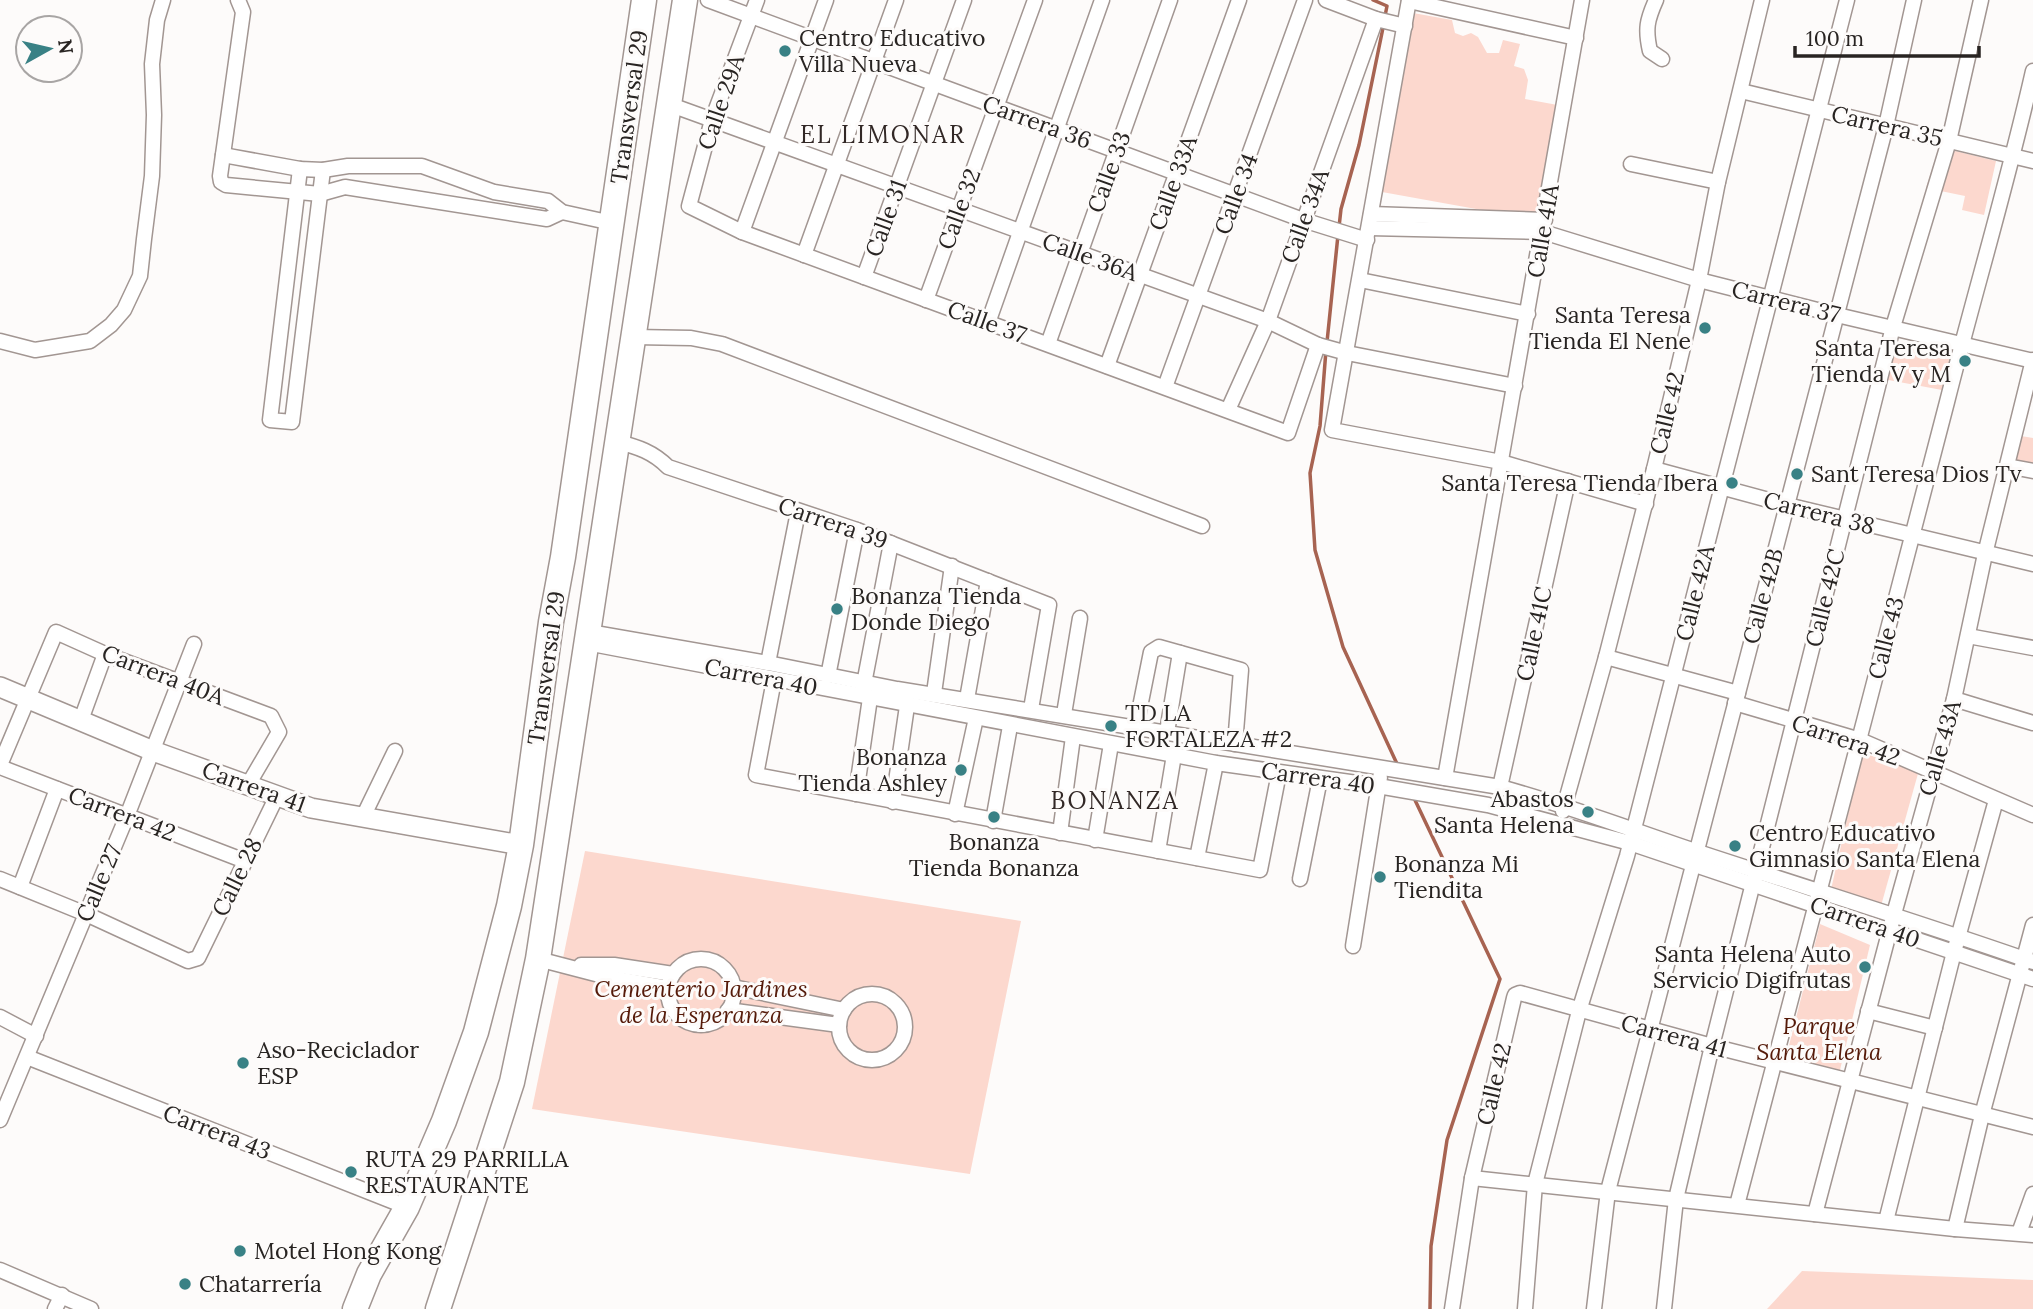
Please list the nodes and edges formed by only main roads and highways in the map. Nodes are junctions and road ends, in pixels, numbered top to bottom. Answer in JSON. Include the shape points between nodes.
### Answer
{"nodes":[{"id":1,"x":644,"y":0,"type":"edge"},
{"id":2,"x":685,"y":0,"type":"edge"},
{"id":3,"x":355,"y":1309,"type":"edge"},
{"id":4,"x":438,"y":1309,"type":"edge"}],
"edges":[{"from":1,"to":3,"type":"highway","name":"Transversal 29","via":[[509,906],[476,1032],[444,1121]]},
{"from":2,"to":4,"type":"highway","name":"Transversal 29","via":[[588,638],[550,962]]}]}
